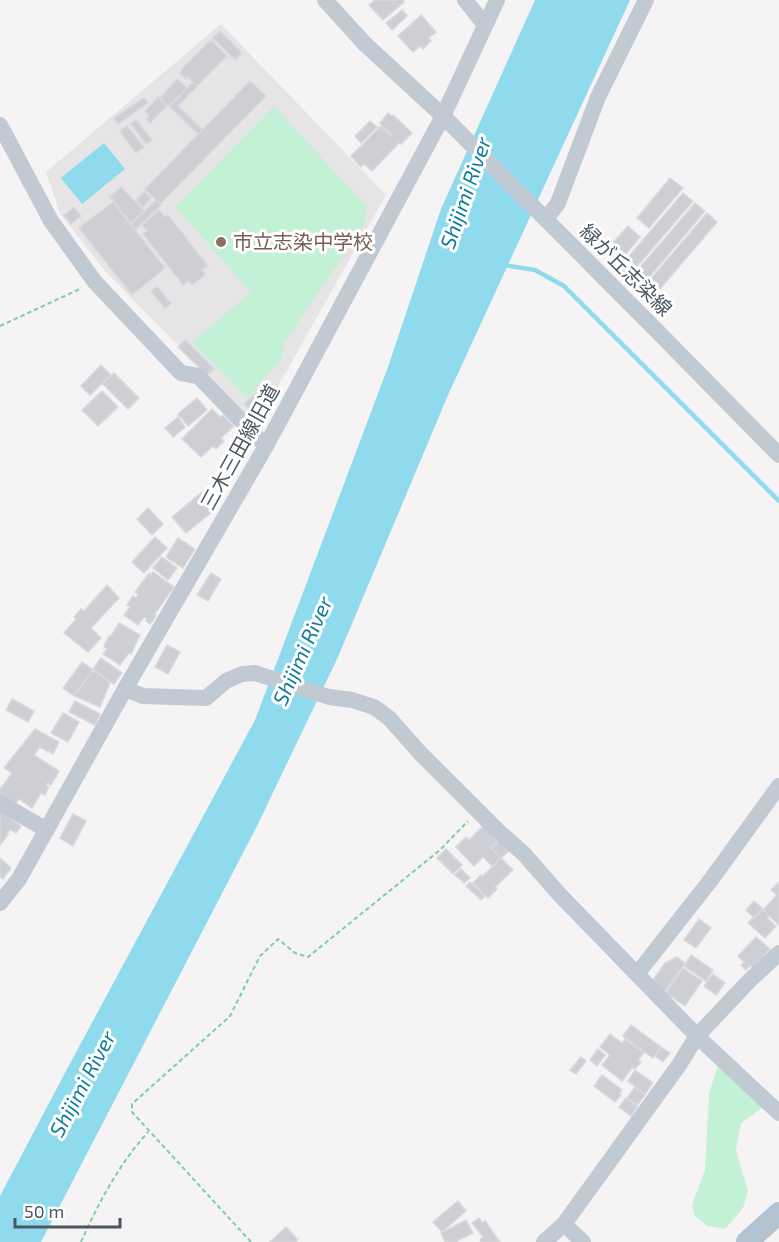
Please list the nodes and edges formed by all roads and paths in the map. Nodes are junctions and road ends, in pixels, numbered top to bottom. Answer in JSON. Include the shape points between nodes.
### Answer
{"nodes":[{"id":1,"x":325,"y":0,"type":"edge"},
{"id":2,"x":465,"y":0,"type":"edge"},
{"id":3,"x":497,"y":0,"type":"edge"},
{"id":4,"x":646,"y":0,"type":"edge"},
{"id":5,"x":485,"y":25,"type":"junction"},
{"id":6,"x":443,"y":116,"type":"junction"},
{"id":7,"x":0,"y":125,"type":"edge"},
{"id":8,"x":546,"y":219,"type":"junction"},
{"id":9,"x":95,"y":282,"type":"junction"},
{"id":10,"x":0,"y":326,"type":"edge"},
{"id":11,"x":266,"y":446,"type":"junction"},
{"id":12,"x":779,"y":455,"type":"edge"},
{"id":13,"x":125,"y":690,"type":"junction"},
{"id":14,"x":779,"y":786,"type":"edge"},
{"id":15,"x":0,"y":803,"type":"edge"},
{"id":16,"x":477,"y":811,"type":"junction"},
{"id":17,"x":47,"y":830,"type":"junction"},
{"id":18,"x":0,"y":903,"type":"edge"},
{"id":19,"x":779,"y":953,"type":"edge"},
{"id":20,"x":637,"y":974,"type":"junction"},
{"id":21,"x":697,"y":1036,"type":"junction"},
{"id":22,"x":779,"y":1113,"type":"edge"},
{"id":23,"x":148,"y":1131,"type":"junction"},
{"id":24,"x":779,"y":1213,"type":"edge"},
{"id":25,"x":564,"y":1224,"type":"junction"},
{"id":26,"x":81,"y":1242,"type":"edge"},
{"id":27,"x":251,"y":1242,"type":"edge"},
{"id":28,"x":544,"y":1242,"type":"edge"},
{"id":29,"x":583,"y":1242,"type":"edge"},
{"id":30,"x":747,"y":1242,"type":"edge"}],
"edges":[{"from":1,"to":6,"type":"street","name":"緑が丘志染線","via":[[364,44]]},
{"from":2,"to":5,"type":"street"},
{"from":3,"to":5,"type":"street","name":"三木三田線旧道"},
{"from":4,"to":8,"type":"street","via":[[598,97],[558,203]]},
{"from":5,"to":6,"type":"street","name":"三木三田線旧道"},
{"from":6,"to":8,"type":"street","name":"緑が丘志染線"},
{"from":6,"to":11,"type":"street","name":"三木三田線旧道"},
{"from":7,"to":9,"type":"street","via":[[51,221]]},
{"from":8,"to":12,"type":"street","name":"緑が丘志染線"},
{"from":9,"to":10,"type":"path"},
{"from":9,"to":11,"type":"street","via":[[181,373],[198,376]]},
{"from":11,"to":13,"type":"street","name":"三木三田線旧道"},
{"from":13,"to":16,"type":"street","via":[[142,696],[206,698],[226,681],[255,673],[329,698],[374,707]]},
{"from":13,"to":17,"type":"street","name":"三木三田線旧道"},
{"from":14,"to":20,"type":"street"},
{"from":15,"to":17,"type":"street"},
{"from":16,"to":20,"type":"street","via":[[524,854]]},
{"from":16,"to":23,"type":"path","via":[[440,850],[308,957],[295,953],[278,939],[260,956],[230,1016],[132,1104],[132,1112]]},
{"from":17,"to":18,"type":"street","name":"三木三田線旧道"},
{"from":19,"to":21,"type":"street"},
{"from":20,"to":21,"type":"street"},
{"from":21,"to":22,"type":"street"},
{"from":21,"to":25,"type":"street"},
{"from":23,"to":26,"type":"path","via":[[95,1212]]},
{"from":23,"to":27,"type":"path"},
{"from":24,"to":30,"type":"main road"},
{"from":25,"to":28,"type":"street"},
{"from":25,"to":29,"type":"street"}]}
